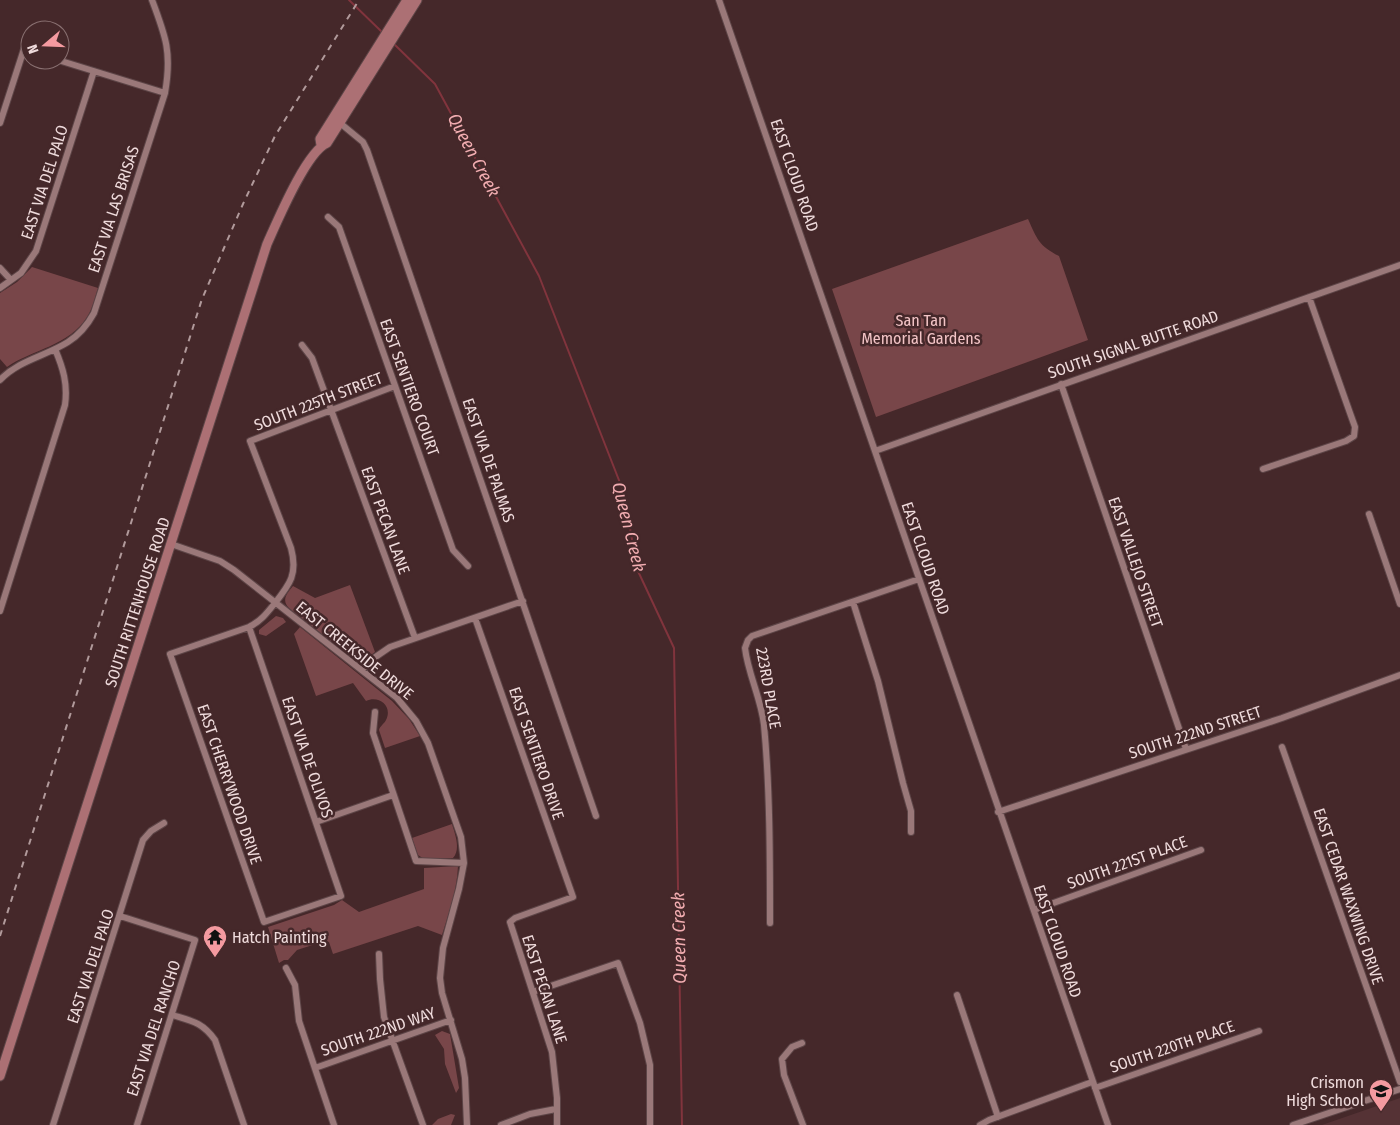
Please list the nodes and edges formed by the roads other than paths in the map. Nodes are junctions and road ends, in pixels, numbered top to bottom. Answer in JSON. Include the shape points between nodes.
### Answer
{"nodes":[{"id":1,"x":152,"y":0,"type":"edge"},
{"id":2,"x":407,"y":0,"type":"edge"},
{"id":3,"x":417,"y":0,"type":"edge"},
{"id":4,"x":719,"y":0,"type":"edge"},
{"id":5,"x":398,"y":22,"type":"junction"},
{"id":6,"x":70,"y":64,"type":"edge"},
{"id":7,"x":20,"y":69,"type":"edge"},
{"id":8,"x":94,"y":71,"type":"junction"},
{"id":9,"x":366,"y":73,"type":"junction"},
{"id":10,"x":165,"y":93,"type":"junction"},
{"id":11,"x":0,"y":123,"type":"edge"},
{"id":12,"x":340,"y":123,"type":"junction"},
{"id":13,"x":322,"y":146,"type":"junction"},
{"id":14,"x":328,"y":217,"type":"dead end"},
{"id":15,"x":1400,"y":265,"type":"edge"},
{"id":16,"x":0,"y":268,"type":"edge"},
{"id":17,"x":11,"y":280,"type":"junction"},
{"id":18,"x":0,"y":288,"type":"edge"},
{"id":19,"x":1309,"y":297,"type":"junction"},
{"id":20,"x":302,"y":345,"type":"dead end"},
{"id":21,"x":56,"y":349,"type":"junction"},
{"id":22,"x":0,"y":380,"type":"edge"},
{"id":23,"x":1061,"y":384,"type":"junction"},
{"id":24,"x":394,"y":386,"type":"junction"},
{"id":25,"x":331,"y":411,"type":"junction"},
{"id":26,"x":875,"y":451,"type":"junction"},
{"id":27,"x":1263,"y":469,"type":"dead end"},
{"id":28,"x":1369,"y":514,"type":"dead end"},
{"id":29,"x":171,"y":544,"type":"junction"},
{"id":30,"x":468,"y":566,"type":"dead end"},
{"id":31,"x":919,"y":579,"type":"junction"},
{"id":32,"x":523,"y":601,"type":"junction"},
{"id":33,"x":854,"y":602,"type":"junction"},
{"id":34,"x":275,"y":603,"type":"junction"},
{"id":35,"x":1400,"y":604,"type":"edge"},
{"id":36,"x":0,"y":611,"type":"edge"},
{"id":37,"x":475,"y":618,"type":"junction"},
{"id":38,"x":249,"y":627,"type":"junction"},
{"id":39,"x":415,"y":638,"type":"junction"},
{"id":40,"x":362,"y":670,"type":"junction"},
{"id":41,"x":1400,"y":675,"type":"edge"},
{"id":42,"x":375,"y":712,"type":"dead end"},
{"id":43,"x":1282,"y":747,"type":"dead end"},
{"id":44,"x":1186,"y":749,"type":"junction"},
{"id":45,"x":394,"y":794,"type":"junction"},
{"id":46,"x":998,"y":812,"type":"junction"},
{"id":47,"x":596,"y":816,"type":"dead end"},
{"id":48,"x":316,"y":822,"type":"junction"},
{"id":49,"x":164,"y":823,"type":"dead end"},
{"id":50,"x":911,"y":832,"type":"dead end"},
{"id":51,"x":1201,"y":850,"type":"dead end"},
{"id":52,"x":464,"y":863,"type":"junction"},
{"id":53,"x":341,"y":896,"type":"joint"},
{"id":54,"x":1034,"y":910,"type":"junction"},
{"id":55,"x":120,"y":916,"type":"junction"},
{"id":56,"x":510,"y":922,"type":"joint"},
{"id":57,"x":770,"y":922,"type":"dead end"},
{"id":58,"x":380,"y":954,"type":"dead end"},
{"id":59,"x":286,"y":968,"type":"dead end"},
{"id":60,"x":533,"y":992,"type":"junction"},
{"id":61,"x":957,"y":995,"type":"dead end"},
{"id":62,"x":172,"y":1015,"type":"junction"},
{"id":63,"x":451,"y":1020,"type":"junction"},
{"id":64,"x":1259,"y":1031,"type":"dead end"},
{"id":65,"x":392,"y":1041,"type":"junction"},
{"id":66,"x":802,"y":1043,"type":"dead end"},
{"id":67,"x":315,"y":1068,"type":"junction"},
{"id":68,"x":0,"y":1076,"type":"edge"},
{"id":69,"x":1400,"y":1082,"type":"edge"},
{"id":70,"x":1093,"y":1085,"type":"junction"},
{"id":71,"x":1400,"y":1089,"type":"edge"},
{"id":72,"x":556,"y":1109,"type":"junction"},
{"id":73,"x":998,"y":1117,"type":"junction"},
{"id":74,"x":53,"y":1125,"type":"edge"},
{"id":75,"x":137,"y":1125,"type":"edge"},
{"id":76,"x":244,"y":1125,"type":"edge"},
{"id":77,"x":334,"y":1125,"type":"edge"},
{"id":78,"x":423,"y":1125,"type":"edge"},
{"id":79,"x":467,"y":1125,"type":"edge"},
{"id":80,"x":501,"y":1125,"type":"edge"},
{"id":81,"x":557,"y":1125,"type":"edge"},
{"id":82,"x":650,"y":1125,"type":"edge"},
{"id":83,"x":803,"y":1125,"type":"edge"},
{"id":84,"x":980,"y":1125,"type":"edge"},
{"id":85,"x":1108,"y":1125,"type":"edge"},
{"id":86,"x":1293,"y":1125,"type":"edge"}],
"edges":[{"from":1,"to":10,"type":"street","name":"EAST VIA LAS BRISAS","via":[[167,44]]},
{"from":2,"to":5,"type":"main road","name":"SOUTH RITTENHOUSE ROAD"},
{"from":3,"to":5,"type":"main road","name":"SOUTH RITTENHOUSE ROAD"},
{"from":4,"to":26,"type":"street","name":"EAST CLOUD ROAD"},
{"from":5,"to":9,"type":"main road","name":"SOUTH RITTENHOUSE ROAD"},
{"from":6,"to":8,"type":"street"},
{"from":7,"to":11,"type":"street"},
{"from":8,"to":10,"type":"street"},
{"from":8,"to":17,"type":"street","name":"EAST VIA DEL PALO","via":[[36,251],[27,266]]},
{"from":9,"to":12,"type":"main road","name":"SOUTH RITTENHOUSE ROAD"},
{"from":9,"to":13,"type":"main road","name":"SOUTH RITTENHOUSE ROAD","via":[[320,139]]},
{"from":10,"to":21,"type":"street","name":"EAST VIA LAS BRISAS","via":[[94,313],[77,336]]},
{"from":12,"to":13,"type":"main road","name":"SOUTH RITTENHOUSE ROAD"},
{"from":12,"to":32,"type":"street","name":"EAST VIA DE PALMAS","via":[[363,142],[367,150]]},
{"from":13,"to":29,"type":"main road","name":"SOUTH RITTENHOUSE ROAD","via":[[296,183],[267,244]]},
{"from":14,"to":24,"type":"street","name":"EAST SENTIERO COURT","via":[[339,226]]},
{"from":15,"to":19,"type":"street","name":"SOUTH SIGNAL BUTTE ROAD"},
{"from":16,"to":17,"type":"street"},
{"from":17,"to":18,"type":"street","name":"EAST VIA DEL PALO"},
{"from":19,"to":23,"type":"street","name":"SOUTH SIGNAL BUTTE ROAD"},
{"from":19,"to":27,"type":"street","via":[[1355,427],[1354,436]]},
{"from":20,"to":25,"type":"street","name":"EAST PECAN LANE","via":[[312,358]]},
{"from":21,"to":22,"type":"street","name":"EAST VIA LAS BRISAS","via":[[19,365]]},
{"from":21,"to":36,"type":"street","via":[[66,377],[65,405]]},
{"from":23,"to":26,"type":"street","name":"SOUTH SIGNAL BUTTE ROAD"},
{"from":23,"to":44,"type":"street","name":"EAST VALLEJO STREET"},
{"from":24,"to":25,"type":"street","name":"SOUTH 225TH STREET"},
{"from":24,"to":30,"type":"street","name":"EAST SENTIERO COURT","via":[[453,550]]},
{"from":25,"to":34,"type":"street","name":"SOUTH 225TH STREET","via":[[250,441],[293,557],[291,580]]},
{"from":25,"to":39,"type":"street","name":"EAST PECAN LANE"},
{"from":26,"to":31,"type":"street","name":"EAST CLOUD ROAD"},
{"from":28,"to":35,"type":"street"},
{"from":29,"to":34,"type":"street","name":"EAST CREEKSIDE DRIVE","via":[[220,561]]},
{"from":29,"to":68,"type":"main road","name":"SOUTH RITTENHOUSE ROAD"},
{"from":31,"to":33,"type":"street","name":"223RD PLACE"},
{"from":31,"to":46,"type":"street","name":"EAST CLOUD ROAD"},
{"from":32,"to":37,"type":"street"},
{"from":32,"to":47,"type":"street","name":"EAST VIA DE PALMAS"},
{"from":33,"to":50,"type":"street","via":[[911,811]]},
{"from":33,"to":57,"type":"street","name":"223RD PLACE","via":[[752,636],[744,648],[764,725]]},
{"from":34,"to":38,"type":"street"},
{"from":34,"to":40,"type":"street","name":"EAST CREEKSIDE DRIVE"},
{"from":37,"to":39,"type":"street"},
{"from":37,"to":56,"type":"street","name":"EAST SENTIERO DRIVE","via":[[573,897]]},
{"from":38,"to":48,"type":"street","name":"EAST VIA DE OLIVOS"},
{"from":38,"to":53,"type":"street","name":"EAST CHERRYWOOD DRIVE","via":[[170,654],[264,922]]},
{"from":39,"to":40,"type":"street","via":[[390,647]]},
{"from":40,"to":52,"type":"street","name":"EAST CREEKSIDE DRIVE","via":[[397,698],[424,735],[461,837]]},
{"from":41,"to":44,"type":"street","name":"SOUTH 222ND STREET"},
{"from":42,"to":45,"type":"street","via":[[373,733]]},
{"from":43,"to":69,"type":"street","name":"EAST CEDAR WAXWING DRIVE"},
{"from":44,"to":46,"type":"street","name":"SOUTH 222ND STREET"},
{"from":45,"to":48,"type":"street"},
{"from":45,"to":52,"type":"street","via":[[416,861]]},
{"from":46,"to":54,"type":"street","name":"EAST CLOUD ROAD"},
{"from":48,"to":53,"type":"street","name":"EAST VIA DE OLIVOS"},
{"from":49,"to":55,"type":"street","name":"EAST VIA DEL PALO","via":[[143,840]]},
{"from":51,"to":54,"type":"street","name":"SOUTH 221ST PLACE"},
{"from":52,"to":63,"type":"street","name":"EAST CREEKSIDE DRIVE","via":[[440,963],[442,993]]},
{"from":54,"to":70,"type":"street","name":"EAST CLOUD ROAD"},
{"from":55,"to":62,"type":"street","name":"EAST VIA DEL RANCHO","via":[[196,940]]},
{"from":55,"to":74,"type":"street","name":"EAST VIA DEL PALO"},
{"from":56,"to":60,"type":"street","name":"EAST PECAN LANE"},
{"from":58,"to":65,"type":"street","via":[[384,1017]]},
{"from":59,"to":67,"type":"street","via":[[295,986],[299,1021]]},
{"from":60,"to":72,"type":"street","name":"EAST PECAN LANE","via":[[552,1052]]},
{"from":60,"to":82,"type":"street","via":[[618,963],[640,1023],[648,1058]]},
{"from":61,"to":73,"type":"street"},
{"from":62,"to":75,"type":"street","name":"EAST VIA DEL RANCHO"},
{"from":62,"to":76,"type":"street","via":[[207,1029],[215,1040]]},
{"from":63,"to":65,"type":"street","name":"SOUTH 222ND WAY"},
{"from":63,"to":79,"type":"street","name":"EAST CREEKSIDE DRIVE","via":[[465,1078]]},
{"from":64,"to":70,"type":"street","name":"SOUTH 220TH PLACE"},
{"from":65,"to":67,"type":"street","name":"SOUTH 222ND WAY"},
{"from":65,"to":78,"type":"street"},
{"from":66,"to":83,"type":"street","via":[[792,1046],[782,1059],[784,1075]]},
{"from":67,"to":77,"type":"street"},
{"from":70,"to":73,"type":"street","name":"SOUTH 220TH PLACE"},
{"from":70,"to":85,"type":"street","name":"EAST CLOUD ROAD"},
{"from":71,"to":86,"type":"street"},
{"from":72,"to":80,"type":"street"},
{"from":72,"to":81,"type":"street","name":"EAST PECAN LANE"},
{"from":73,"to":84,"type":"street","name":"SOUTH 220TH PLACE"}]}
